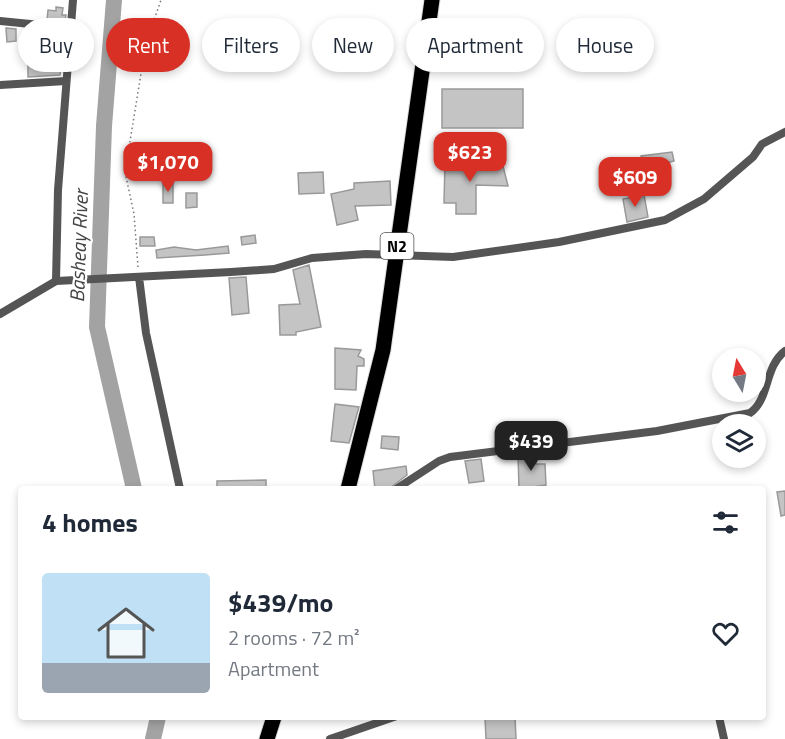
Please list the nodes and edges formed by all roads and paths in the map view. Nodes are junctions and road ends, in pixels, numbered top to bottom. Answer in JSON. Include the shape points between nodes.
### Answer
{"nodes":[{"id":1,"x":73,"y":0,"type":"edge"},
{"id":2,"x":161,"y":0,"type":"edge"},
{"id":3,"x":432,"y":0,"type":"edge"},
{"id":4,"x":72,"y":18,"type":"edge"},
{"id":5,"x":0,"y":21,"type":"edge"},
{"id":6,"x":18,"y":23,"type":"edge"},
{"id":7,"x":67,"y":72,"type":"edge"},
{"id":8,"x":66,"y":81,"type":"junction"},
{"id":9,"x":0,"y":85,"type":"edge"},
{"id":10,"x":785,"y":132,"type":"edge"},
{"id":11,"x":396,"y":254,"type":"junction"},
{"id":12,"x":139,"y":277,"type":"junction"},
{"id":13,"x":56,"y":281,"type":"junction"},
{"id":14,"x":0,"y":314,"type":"edge"},
{"id":15,"x":785,"y":351,"type":"edge"},
{"id":16,"x":179,"y":486,"type":"edge"},
{"id":17,"x":349,"y":486,"type":"edge"},
{"id":18,"x":401,"y":486,"type":"edge"},
{"id":19,"x":273,"y":720,"type":"edge"},
{"id":20,"x":385,"y":720,"type":"edge"},
{"id":21,"x":720,"y":720,"type":"edge"},
{"id":22,"x":267,"y":739,"type":"edge"},
{"id":23,"x":330,"y":739,"type":"edge"},
{"id":24,"x":724,"y":739,"type":"edge"}],
"edges":[{"from":1,"to":4,"type":"street"},
{"from":2,"to":12,"type":"path","via":[[146,44],[125,172],[134,214]]},
{"from":3,"to":11,"type":"highway","number":"N2"},
{"from":5,"to":6,"type":"street"},
{"from":7,"to":8,"type":"street"},
{"from":8,"to":9,"type":"street"},
{"from":8,"to":13,"type":"street"},
{"from":10,"to":11,"type":"street","via":[[762,144],[753,158],[704,199],[665,220],[559,242],[453,257]]},
{"from":11,"to":12,"type":"street","via":[[312,258],[263,270]]},
{"from":11,"to":17,"type":"highway","number":"N2","via":[[379,374]]},
{"from":12,"to":13,"type":"street"},
{"from":12,"to":16,"type":"street","via":[[146,333]]},
{"from":13,"to":14,"type":"street"},
{"from":15,"to":18,"type":"street","via":[[770,368],[757,408],[750,413],[657,431],[450,457]]},
{"from":19,"to":22,"type":"highway"},
{"from":20,"to":23,"type":"street"},
{"from":21,"to":24,"type":"street"}]}
